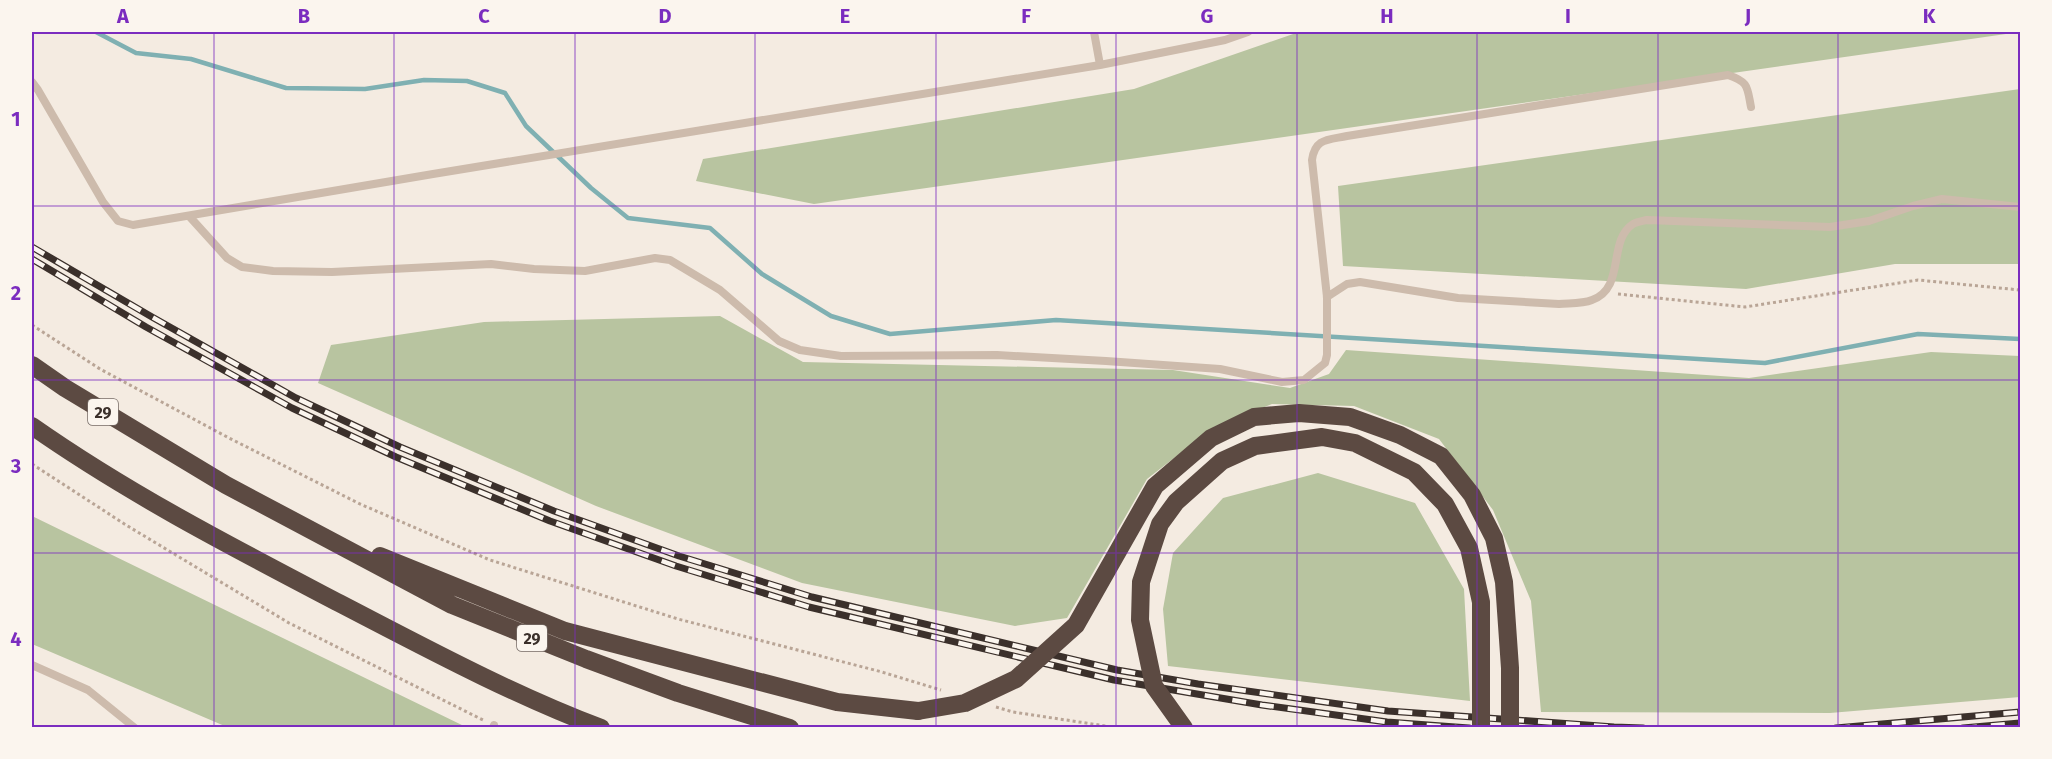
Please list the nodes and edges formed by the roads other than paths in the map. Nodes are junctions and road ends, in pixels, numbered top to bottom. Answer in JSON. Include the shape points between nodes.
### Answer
{"nodes":[{"id":1,"x":1094,"y":32,"type":"edge"},
{"id":2,"x":1248,"y":32,"type":"edge"},
{"id":3,"x":1100,"y":65,"type":"junction"},
{"id":4,"x":32,"y":82,"type":"edge"},
{"id":5,"x":1751,"y":107,"type":"dead end"},
{"id":6,"x":2020,"y":207,"type":"edge"},
{"id":7,"x":189,"y":216,"type":"junction"},
{"id":8,"x":1327,"y":297,"type":"junction"},
{"id":9,"x":32,"y":365,"type":"edge"},
{"id":10,"x":32,"y":426,"type":"edge"},
{"id":11,"x":286,"y":519,"type":"junction"},
{"id":12,"x":32,"y":665,"type":"edge"},
{"id":13,"x":135,"y":728,"type":"edge"},
{"id":14,"x":601,"y":728,"type":"edge"},
{"id":15,"x":790,"y":728,"type":"edge"},
{"id":16,"x":1184,"y":728,"type":"edge"},
{"id":17,"x":1481,"y":728,"type":"edge"},
{"id":18,"x":1510,"y":728,"type":"edge"}],
"edges":[{"from":1,"to":3,"type":"lane"},
{"from":2,"to":3,"type":"lane"},
{"from":3,"to":7,"type":"lane"},
{"from":4,"to":7,"type":"lane","via":[[103,202],[118,220],[133,225]]},
{"from":5,"to":8,"type":"lane","via":[[1747,85],[1728,75],[1319,143],[1314,150],[1313,179]]},
{"from":6,"to":8,"type":"lane","via":[[1942,199],[1869,221],[1830,227],[1647,220],[1633,225],[1624,234],[1612,281],[1593,300],[1559,304],[1458,298],[1360,282],[1347,284]]},
{"from":7,"to":8,"type":"lane","via":[[227,258],[242,267],[273,271],[332,273],[491,264],[585,271],[655,258],[670,260],[720,290],[779,341],[800,350],[841,356],[997,355],[1095,360],[1220,369],[1282,382],[1304,380],[1325,363]]},
{"from":9,"to":11,"type":"highway","number":"29","via":[[176,456]]},
{"from":10,"to":14,"type":"highway","via":[[203,532],[438,654]]},
{"from":11,"to":15,"type":"highway","number":"29","via":[[452,605],[678,693]]},
{"from":11,"to":18,"type":"highway","bridge":true,"via":[[565,631],[837,702],[918,711],[965,703],[1016,679],[1076,626],[1155,486],[1211,438],[1254,417],[1299,413],[1350,417],[1400,435],[1441,456],[1472,495],[1494,538],[1504,582]]},
{"from":12,"to":13,"type":"lane","via":[[88,690]]},
{"from":16,"to":17,"type":"highway","bridge":true,"via":[[1154,686],[1140,620],[1141,582],[1160,524],[1176,502],[1222,460],[1255,446],[1322,437],[1355,443],[1414,472],[1446,504],[1469,548],[1481,602]]}]}
